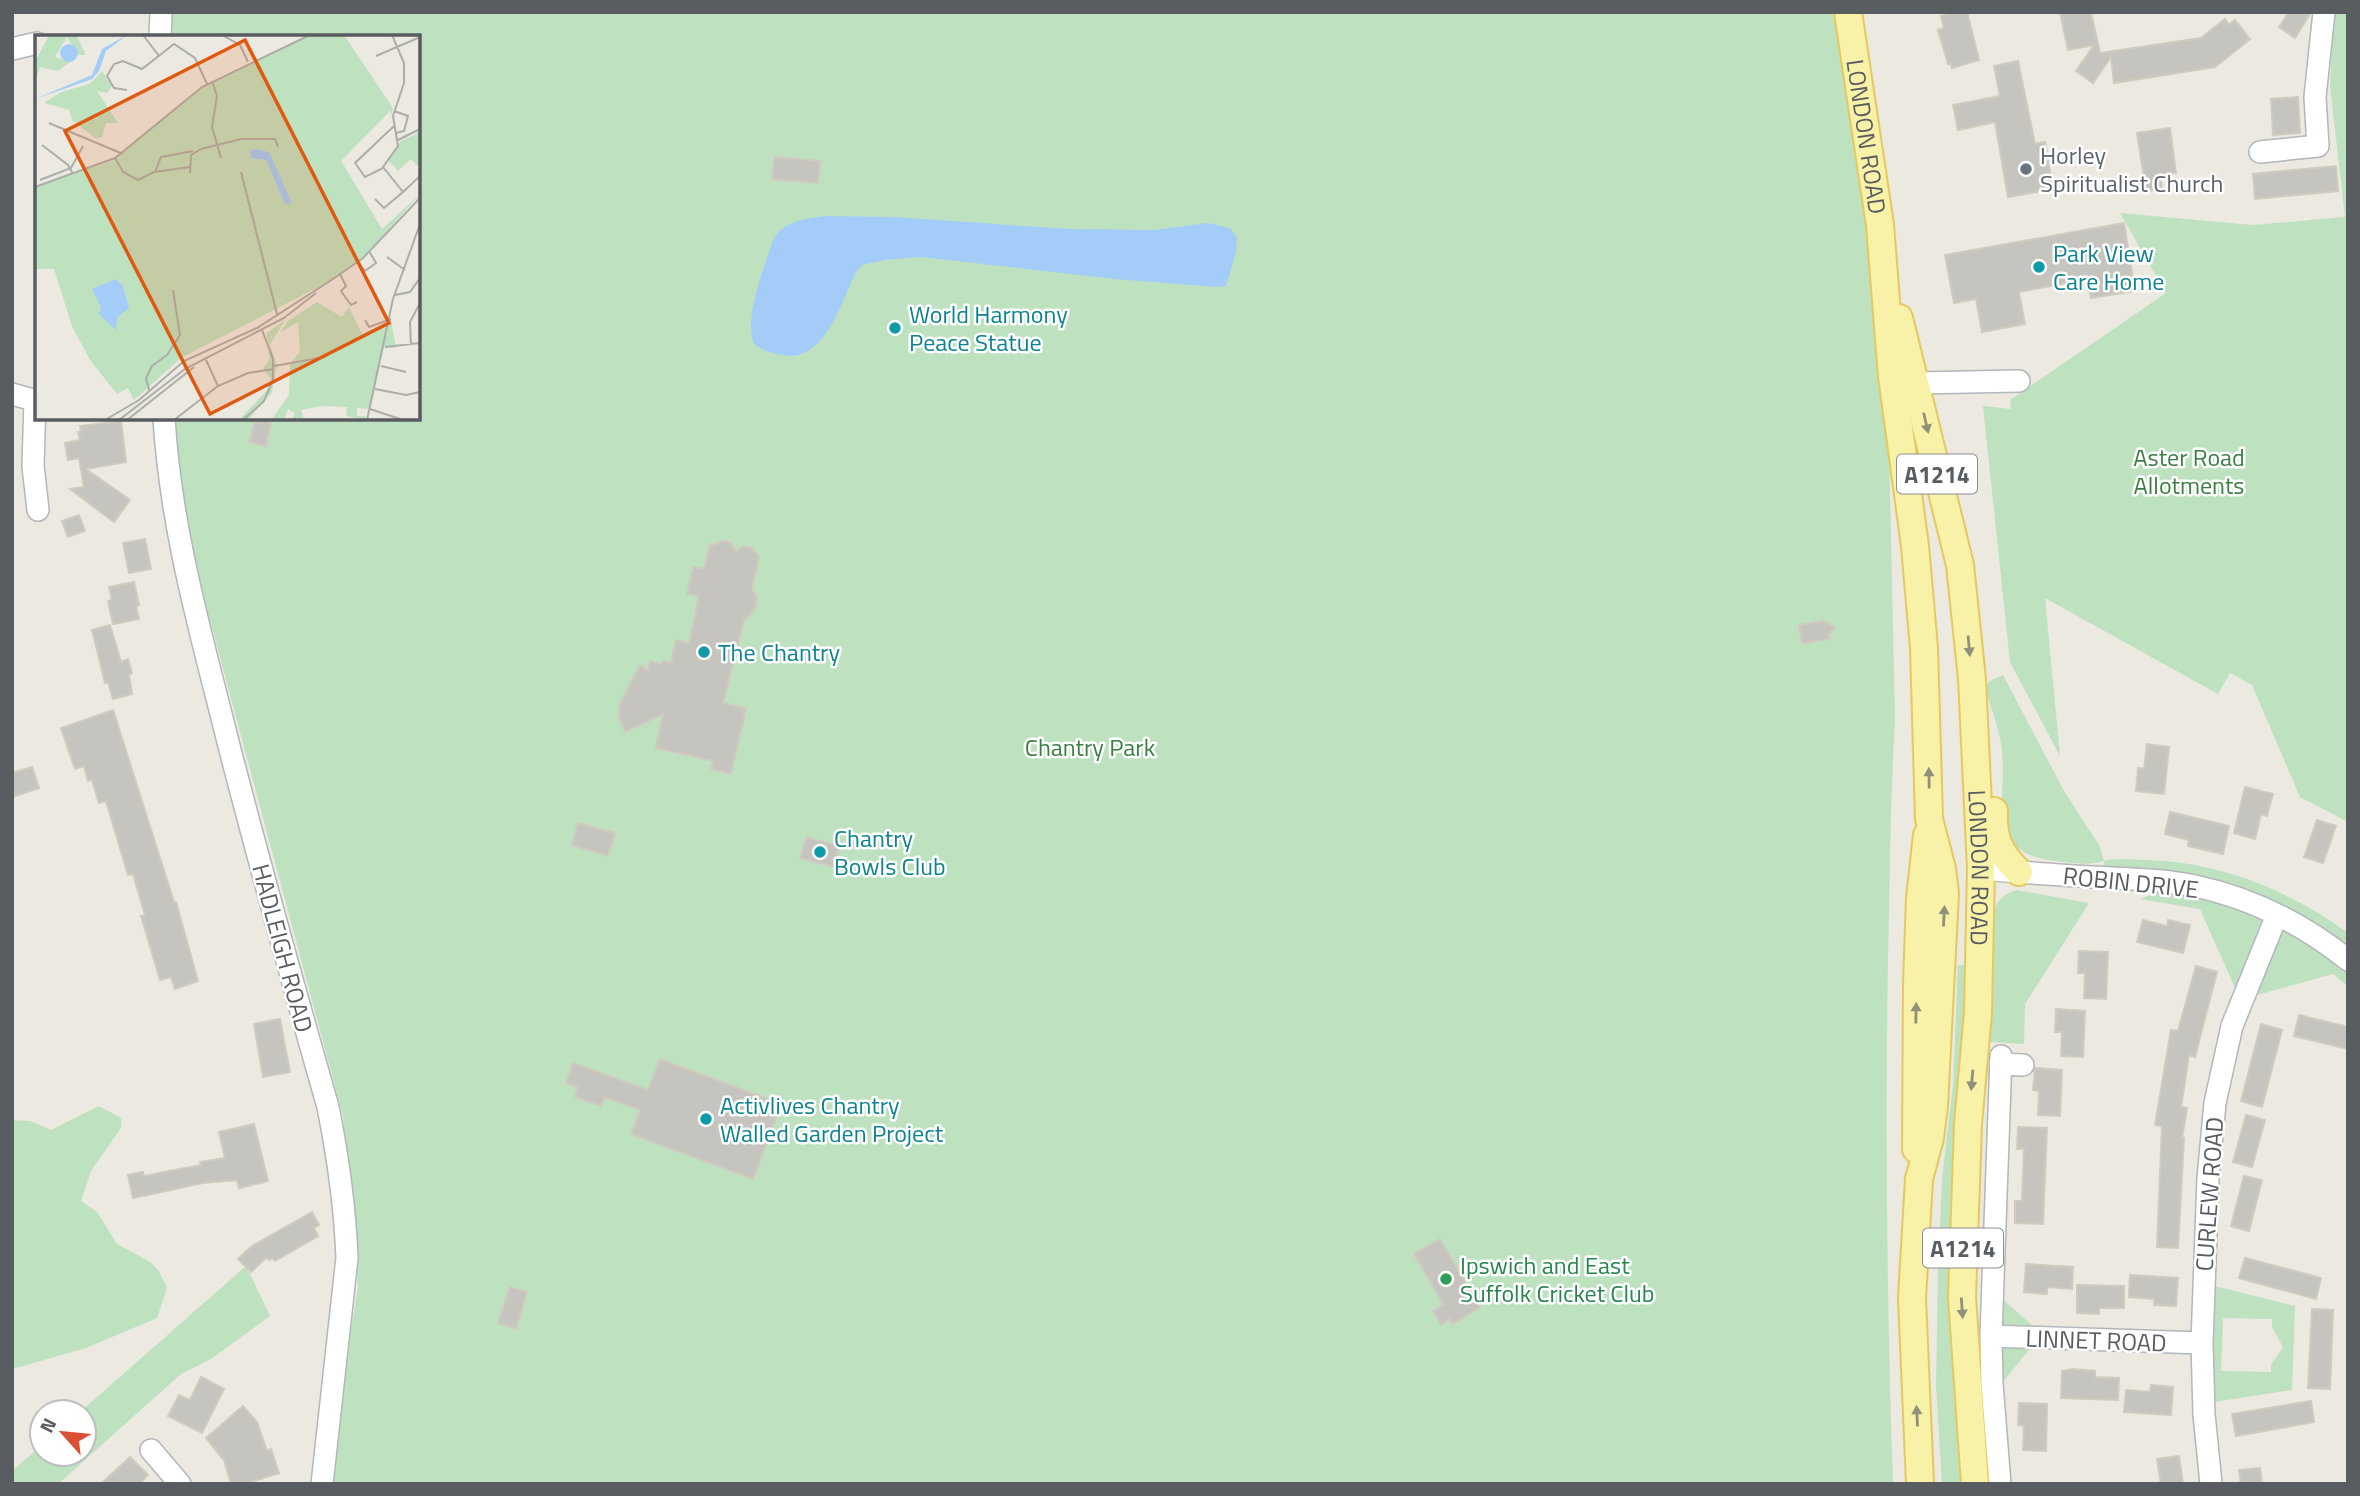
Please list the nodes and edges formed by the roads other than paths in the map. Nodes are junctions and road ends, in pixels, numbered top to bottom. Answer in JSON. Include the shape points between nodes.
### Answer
{"nodes":[{"id":1,"x":162,"y":12,"type":"edge"},
{"id":2,"x":1848,"y":12,"type":"edge"},
{"id":3,"x":2324,"y":12,"type":"edge"},
{"id":4,"x":160,"y":35,"type":"edge"},
{"id":5,"x":35,"y":43,"type":"edge"},
{"id":6,"x":12,"y":49,"type":"edge"},
{"id":7,"x":2260,"y":152,"type":"dead end"},
{"id":8,"x":1885,"y":262,"type":"junction"},
{"id":9,"x":2019,"y":381,"type":"dead end"},
{"id":10,"x":1917,"y":383,"type":"junction"},
{"id":11,"x":12,"y":394,"type":"edge"},
{"id":12,"x":35,"y":401,"type":"edge"},
{"id":13,"x":35,"y":420,"type":"edge"},
{"id":14,"x":164,"y":420,"type":"edge"},
{"id":15,"x":38,"y":510,"type":"dead end"},
{"id":16,"x":1973,"y":690,"type":"junction"},
{"id":17,"x":1929,"y":819,"type":"junction"},
{"id":18,"x":1942,"y":869,"type":"junction"},
{"id":19,"x":1981,"y":869,"type":"junction"},
{"id":20,"x":2019,"y":872,"type":"junction"},
{"id":21,"x":2277,"y":915,"type":"junction"},
{"id":22,"x":2348,"y":960,"type":"edge"},
{"id":23,"x":2022,"y":1065,"type":"dead end"},
{"id":24,"x":1919,"y":1179,"type":"junction"},
{"id":25,"x":1991,"y":1336,"type":"junction"},
{"id":26,"x":2202,"y":1343,"type":"junction"},
{"id":27,"x":151,"y":1450,"type":"dead end"},
{"id":28,"x":180,"y":1484,"type":"edge"},
{"id":29,"x":322,"y":1484,"type":"edge"},
{"id":30,"x":1920,"y":1484,"type":"edge"},
{"id":31,"x":1975,"y":1484,"type":"edge"},
{"id":32,"x":2000,"y":1484,"type":"edge"},
{"id":33,"x":2211,"y":1484,"type":"edge"}],
"edges":[{"from":1,"to":4,"type":"street"},
{"from":2,"to":8,"type":"main road","name":"LONDON ROAD","number":"A1214"},
{"from":3,"to":7,"type":"street","via":[[2315,97],[2318,146]]},
{"from":5,"to":6,"type":"street"},
{"from":8,"to":10,"type":"main road","name":"LONDON ROAD","number":"A1214"},
{"from":17,"to":8,"type":"main road","name":"LONDON ROAD","number":"A1214","one_way":true,"via":[[1924,648],[1892,376]]},
{"from":9,"to":10,"type":"street"},
{"from":10,"to":16,"type":"main road","name":"LONDON ROAD","number":"A1214","one_way":true,"via":[[1959,565]]},
{"from":11,"to":12,"type":"street"},
{"from":13,"to":15,"type":"street","via":[[33,466]]},
{"from":14,"to":29,"type":"street","name":"HADLEIGH ROAD","via":[[171,499],[203,644],[337,1153],[347,1258]]},
{"from":16,"to":19,"type":"main road","name":"LONDON ROAD","number":"A1214"},
{"from":16,"to":20,"type":"main road","via":[[1989,737],[1994,833],[2001,851]]},
{"from":17,"to":18,"type":"main road","name":"LONDON ROAD","number":"A1214"},
{"from":24,"to":17,"type":"main road","one_way":true,"via":[[1914,1138],[1917,996],[1920,898]]},
{"from":18,"to":19,"type":"main road"},
{"from":24,"to":18,"type":"main road","name":"LONDON ROAD","number":"A1214","one_way":true,"via":[[1934,1106],[1945,893]]},
{"from":19,"to":20,"type":"street","name":"ROBIN DRIVE"},
{"from":19,"to":31,"type":"main road","name":"LONDON ROAD","number":"A1214","one_way":true,"via":[[1962,1297]]},
{"from":20,"to":21,"type":"street","name":"ROBIN DRIVE","via":[[2181,883]]},
{"from":21,"to":22,"type":"street","name":"ROBIN DRIVE"},
{"from":21,"to":26,"type":"street","name":"CURLEW ROAD","via":[[2232,1026],[2215,1103]]},
{"from":23,"to":25,"type":"street","via":[[2001,1060]]},
{"from":30,"to":24,"type":"main road","name":"LONDON ROAD","number":"A1214","one_way":true,"via":[[1912,1298]]},
{"from":25,"to":26,"type":"street","name":"LINNET ROAD"},
{"from":25,"to":32,"type":"street"},
{"from":26,"to":33,"type":"street","name":"CURLEW ROAD"},
{"from":27,"to":28,"type":"street"}]}
